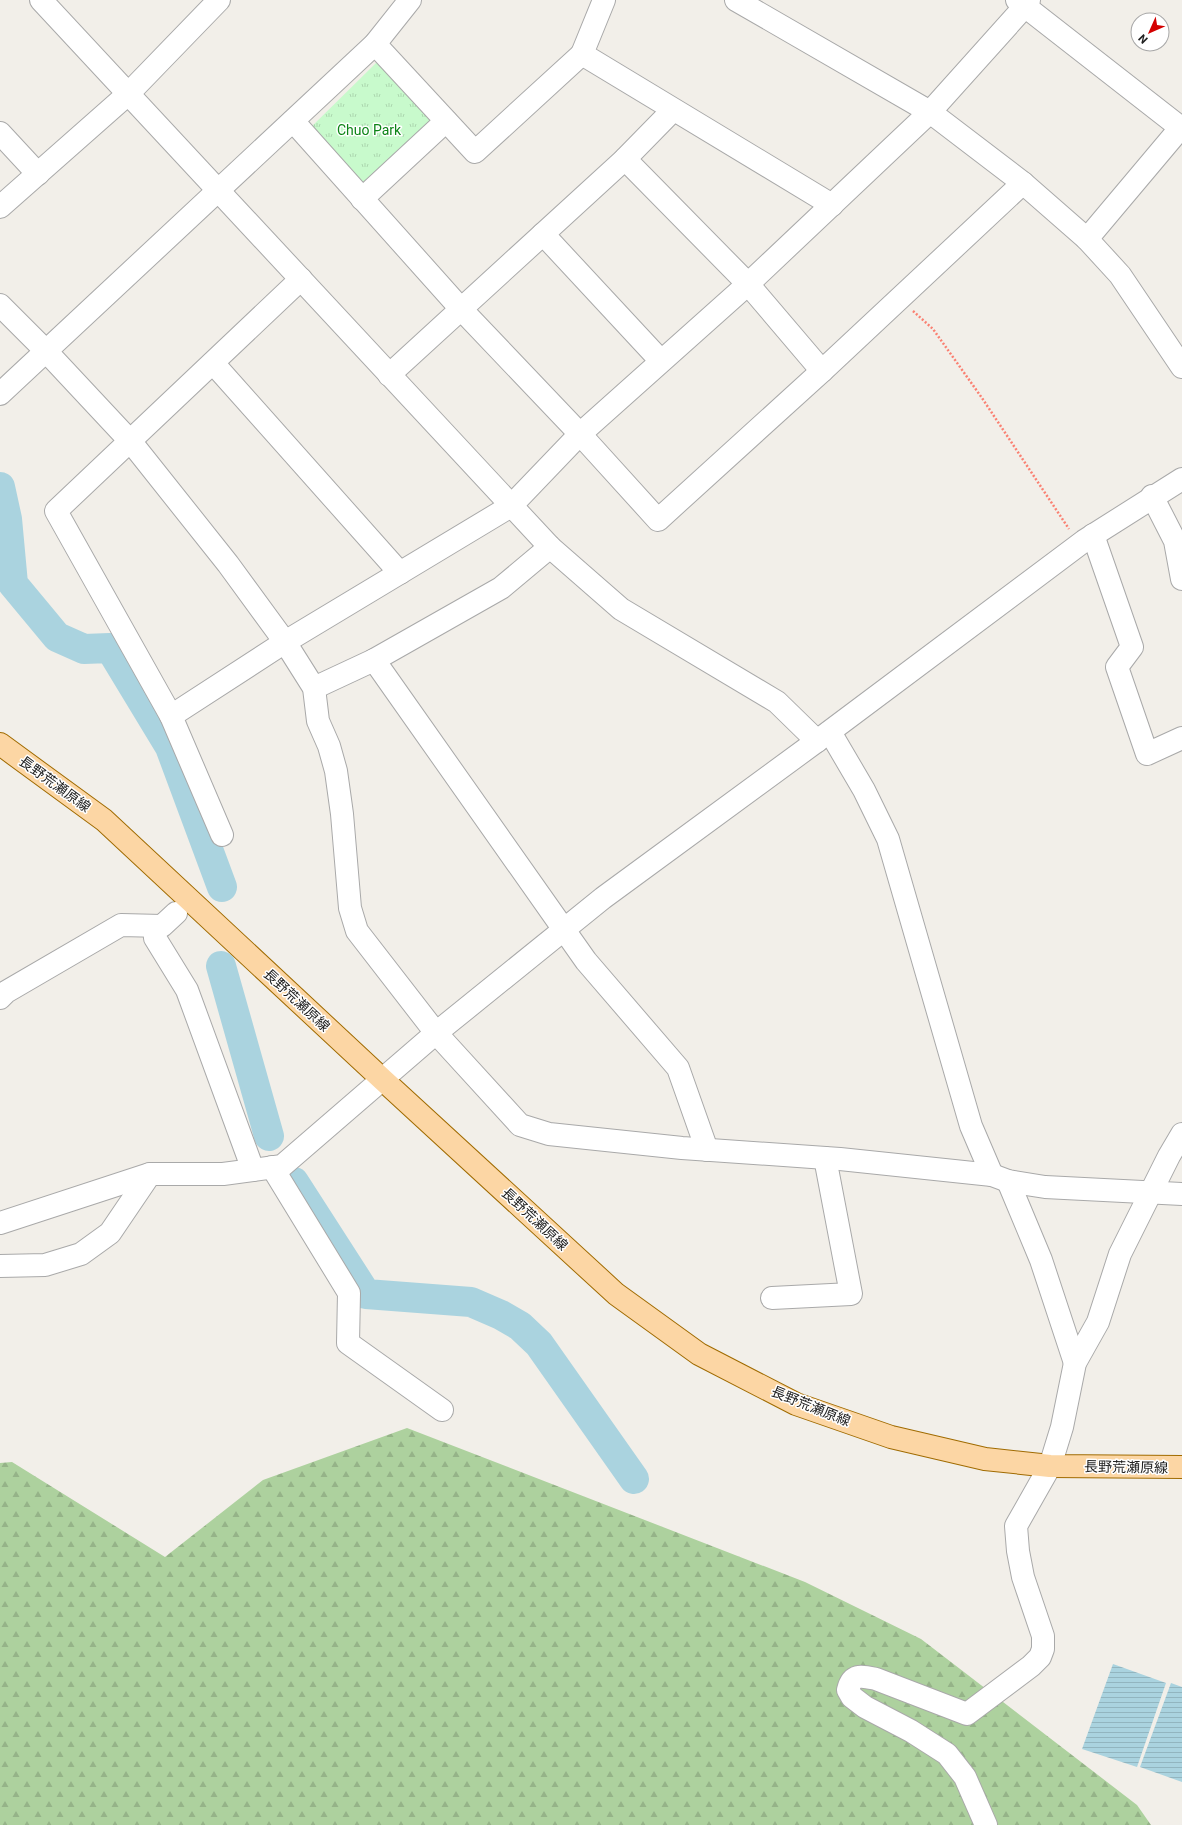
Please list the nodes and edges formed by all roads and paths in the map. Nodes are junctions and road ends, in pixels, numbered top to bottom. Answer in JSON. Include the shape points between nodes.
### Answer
{"nodes":[{"id":1,"x":41,"y":0,"type":"edge"},
{"id":2,"x":219,"y":0,"type":"edge"},
{"id":3,"x":410,"y":0,"type":"edge"},
{"id":4,"x":604,"y":0,"type":"edge"},
{"id":5,"x":736,"y":0,"type":"edge"},
{"id":6,"x":1024,"y":2,"type":"edge"},
{"id":7,"x":375,"y":44,"type":"junction"},
{"id":8,"x":582,"y":54,"type":"junction"},
{"id":9,"x":128,"y":94,"type":"junction"},
{"id":10,"x":673,"y":110,"type":"junction"},
{"id":11,"x":930,"y":112,"type":"junction"},
{"id":12,"x":292,"y":121,"type":"junction"},
{"id":13,"x":446,"y":121,"type":"junction"},
{"id":14,"x":1181,"y":127,"type":"edge"},
{"id":15,"x":0,"y":132,"type":"edge"},
{"id":16,"x":625,"y":159,"type":"junction"},
{"id":17,"x":38,"y":174,"type":"junction"},
{"id":18,"x":1023,"y":183,"type":"junction"},
{"id":19,"x":219,"y":190,"type":"junction"},
{"id":20,"x":362,"y":199,"type":"junction"},
{"id":21,"x":832,"y":206,"type":"junction"},
{"id":22,"x":0,"y":207,"type":"edge"},
{"id":23,"x":543,"y":234,"type":"junction"},
{"id":24,"x":1086,"y":239,"type":"junction"},
{"id":25,"x":301,"y":279,"type":"junction"},
{"id":26,"x":748,"y":284,"type":"junction"},
{"id":27,"x":900,"y":298,"type":"junction"},
{"id":28,"x":0,"y":305,"type":"edge"},
{"id":29,"x":461,"y":309,"type":"junction"},
{"id":30,"x":46,"y":350,"type":"junction"},
{"id":31,"x":662,"y":361,"type":"junction"},
{"id":32,"x":212,"y":363,"type":"junction"},
{"id":33,"x":1182,"y":366,"type":"edge"},
{"id":34,"x":822,"y":370,"type":"junction"},
{"id":35,"x":389,"y":375,"type":"junction"},
{"id":36,"x":0,"y":394,"type":"edge"},
{"id":37,"x":580,"y":434,"type":"junction"},
{"id":38,"x":131,"y":442,"type":"junction"},
{"id":39,"x":1182,"y":479,"type":"edge"},
{"id":40,"x":1152,"y":496,"type":"junction"},
{"id":41,"x":511,"y":506,"type":"junction"},
{"id":42,"x":1086,"y":540,"type":"junction"},
{"id":43,"x":550,"y":547,"type":"junction"},
{"id":44,"x":400,"y":573,"type":"junction"},
{"id":45,"x":1182,"y":578,"type":"edge"},
{"id":46,"x":285,"y":642,"type":"junction"},
{"id":47,"x":374,"y":660,"type":"junction"},
{"id":48,"x":314,"y":688,"type":"junction"},
{"id":49,"x":171,"y":716,"type":"junction"},
{"id":50,"x":824,"y":736,"type":"junction"},
{"id":51,"x":1182,"y":738,"type":"edge"},
{"id":52,"x":0,"y":744,"type":"edge"},
{"id":53,"x":222,"y":835,"type":"dead end"},
{"id":54,"x":176,"y":913,"type":"dead end"},
{"id":55,"x":154,"y":926,"type":"junction"},
{"id":56,"x":565,"y":929,"type":"junction"},
{"id":57,"x":0,"y":998,"type":"edge"},
{"id":58,"x":436,"y":1033,"type":"junction"},
{"id":59,"x":382,"y":1079,"type":"junction"},
{"id":60,"x":1182,"y":1134,"type":"edge"},
{"id":61,"x":707,"y":1150,"type":"junction"},
{"id":62,"x":825,"y":1158,"type":"junction"},
{"id":63,"x":262,"y":1168,"type":"junction"},
{"id":64,"x":150,"y":1174,"type":"junction"},
{"id":65,"x":1000,"y":1178,"type":"junction"},
{"id":66,"x":1152,"y":1192,"type":"junction"},
{"id":67,"x":1182,"y":1194,"type":"edge"},
{"id":68,"x":0,"y":1223,"type":"edge"},
{"id":69,"x":0,"y":1266,"type":"edge"},
{"id":70,"x":772,"y":1298,"type":"dead end"},
{"id":71,"x":1075,"y":1363,"type":"junction"},
{"id":72,"x":442,"y":1410,"type":"dead end"},
{"id":73,"x":1050,"y":1466,"type":"junction"},
{"id":74,"x":1182,"y":1467,"type":"edge"},
{"id":75,"x":986,"y":1825,"type":"edge"}],
"edges":[{"from":1,"to":9,"type":"street"},
{"from":2,"to":9,"type":"street"},
{"from":3,"to":7,"type":"street"},
{"from":4,"to":8,"type":"street"},
{"from":5,"to":11,"type":"street"},
{"from":6,"to":11,"type":"street"},
{"from":6,"to":14,"type":"street"},
{"from":7,"to":12,"type":"street"},
{"from":7,"to":13,"type":"street"},
{"from":8,"to":10,"type":"street"},
{"from":8,"to":13,"type":"street","via":[[475,152]]},
{"from":9,"to":17,"type":"street"},
{"from":9,"to":19,"type":"street"},
{"from":10,"to":16,"type":"street"},
{"from":10,"to":21,"type":"street"},
{"from":11,"to":18,"type":"street"},
{"from":11,"to":21,"type":"street"},
{"from":12,"to":19,"type":"street"},
{"from":12,"to":20,"type":"street"},
{"from":13,"to":20,"type":"street"},
{"from":14,"to":24,"type":"street"},
{"from":15,"to":17,"type":"street"},
{"from":16,"to":23,"type":"street"},
{"from":16,"to":26,"type":"street"},
{"from":17,"to":22,"type":"street"},
{"from":18,"to":24,"type":"street"},
{"from":18,"to":27,"type":"street"},
{"from":19,"to":25,"type":"street"},
{"from":19,"to":30,"type":"street"},
{"from":20,"to":29,"type":"street"},
{"from":21,"to":26,"type":"street"},
{"from":23,"to":29,"type":"street"},
{"from":23,"to":31,"type":"street"},
{"from":24,"to":33,"type":"street","via":[[1120,275]]},
{"from":25,"to":32,"type":"street"},
{"from":25,"to":35,"type":"street"},
{"from":26,"to":31,"type":"street"},
{"from":26,"to":34,"type":"street"},
{"from":27,"to":34,"type":"street"},
{"from":27,"to":42,"type":"path","via":[[933,329]]},
{"from":28,"to":30,"type":"street"},
{"from":29,"to":35,"type":"street"},
{"from":29,"to":37,"type":"street"},
{"from":30,"to":36,"type":"street"},
{"from":30,"to":38,"type":"street"},
{"from":31,"to":37,"type":"street"},
{"from":32,"to":38,"type":"street"},
{"from":32,"to":44,"type":"street"},
{"from":34,"to":37,"type":"street","via":[[658,520]]},
{"from":35,"to":41,"type":"street"},
{"from":37,"to":41,"type":"street"},
{"from":38,"to":46,"type":"street","via":[[228,564]]},
{"from":38,"to":49,"type":"street","via":[[56,511]]},
{"from":39,"to":40,"type":"street"},
{"from":40,"to":42,"type":"street"},
{"from":40,"to":45,"type":"street","via":[[1175,541]]},
{"from":41,"to":43,"type":"street"},
{"from":41,"to":44,"type":"street"},
{"from":42,"to":50,"type":"street"},
{"from":42,"to":51,"type":"street","via":[[1132,647],[1117,667],[1146,754]]},
{"from":43,"to":47,"type":"street","via":[[501,588]]},
{"from":43,"to":50,"type":"street","via":[[622,609],[777,702]]},
{"from":44,"to":46,"type":"street"},
{"from":46,"to":48,"type":"street"},
{"from":46,"to":49,"type":"street"},
{"from":47,"to":48,"type":"street"},
{"from":47,"to":56,"type":"street"},
{"from":48,"to":58,"type":"street","via":[[318,721],[336,770],[350,908],[357,931]]},
{"from":49,"to":53,"type":"street"},
{"from":50,"to":56,"type":"street","via":[[603,898]]},
{"from":50,"to":65,"type":"street","via":[[864,790],[888,839],[971,1126]]},
{"from":52,"to":59,"type":"main road","name":"長野荒瀬原線","via":[[104,820]]},
{"from":54,"to":55,"type":"street","via":[[162,926]]},
{"from":55,"to":57,"type":"street","via":[[121,925],[6,992]]},
{"from":55,"to":63,"type":"street","via":[[155,938],[187,990]]},
{"from":56,"to":58,"type":"street"},
{"from":56,"to":61,"type":"street","via":[[586,961],[678,1068]]},
{"from":58,"to":59,"type":"street"},
{"from":58,"to":61,"type":"street","via":[[520,1125],[549,1134]]},
{"from":59,"to":63,"type":"street","via":[[282,1166]]},
{"from":59,"to":73,"type":"main road","name":"長野荒瀬原線","via":[[616,1294],[699,1354],[796,1404],[891,1437],[985,1459]]},
{"from":60,"to":66,"type":"street"},
{"from":61,"to":62,"type":"street"},
{"from":62,"to":65,"type":"street"},
{"from":62,"to":70,"type":"street","via":[[851,1294]]},
{"from":63,"to":64,"type":"street","via":[[223,1174]]},
{"from":63,"to":72,"type":"street","via":[[349,1293],[348,1343]]},
{"from":64,"to":68,"type":"street"},
{"from":64,"to":69,"type":"street","via":[[110,1233],[81,1254],[45,1265]]},
{"from":65,"to":66,"type":"street","via":[[1045,1187]]},
{"from":65,"to":71,"type":"street","via":[[1041,1260]]},
{"from":66,"to":67,"type":"street"},
{"from":66,"to":71,"type":"street","via":[[1120,1254],[1098,1322]]},
{"from":71,"to":73,"type":"street","via":[[1062,1427]]},
{"from":73,"to":74,"type":"main road","name":"長野荒瀬原線"},
{"from":73,"to":75,"type":"street","via":[[1016,1526],[1023,1577],[1043,1636],[1044,1649],[1040,1657],[967,1714],[863,1676],[853,1678],[848,1690],[852,1697],[865,1707],[947,1754],[965,1777]]}]}
